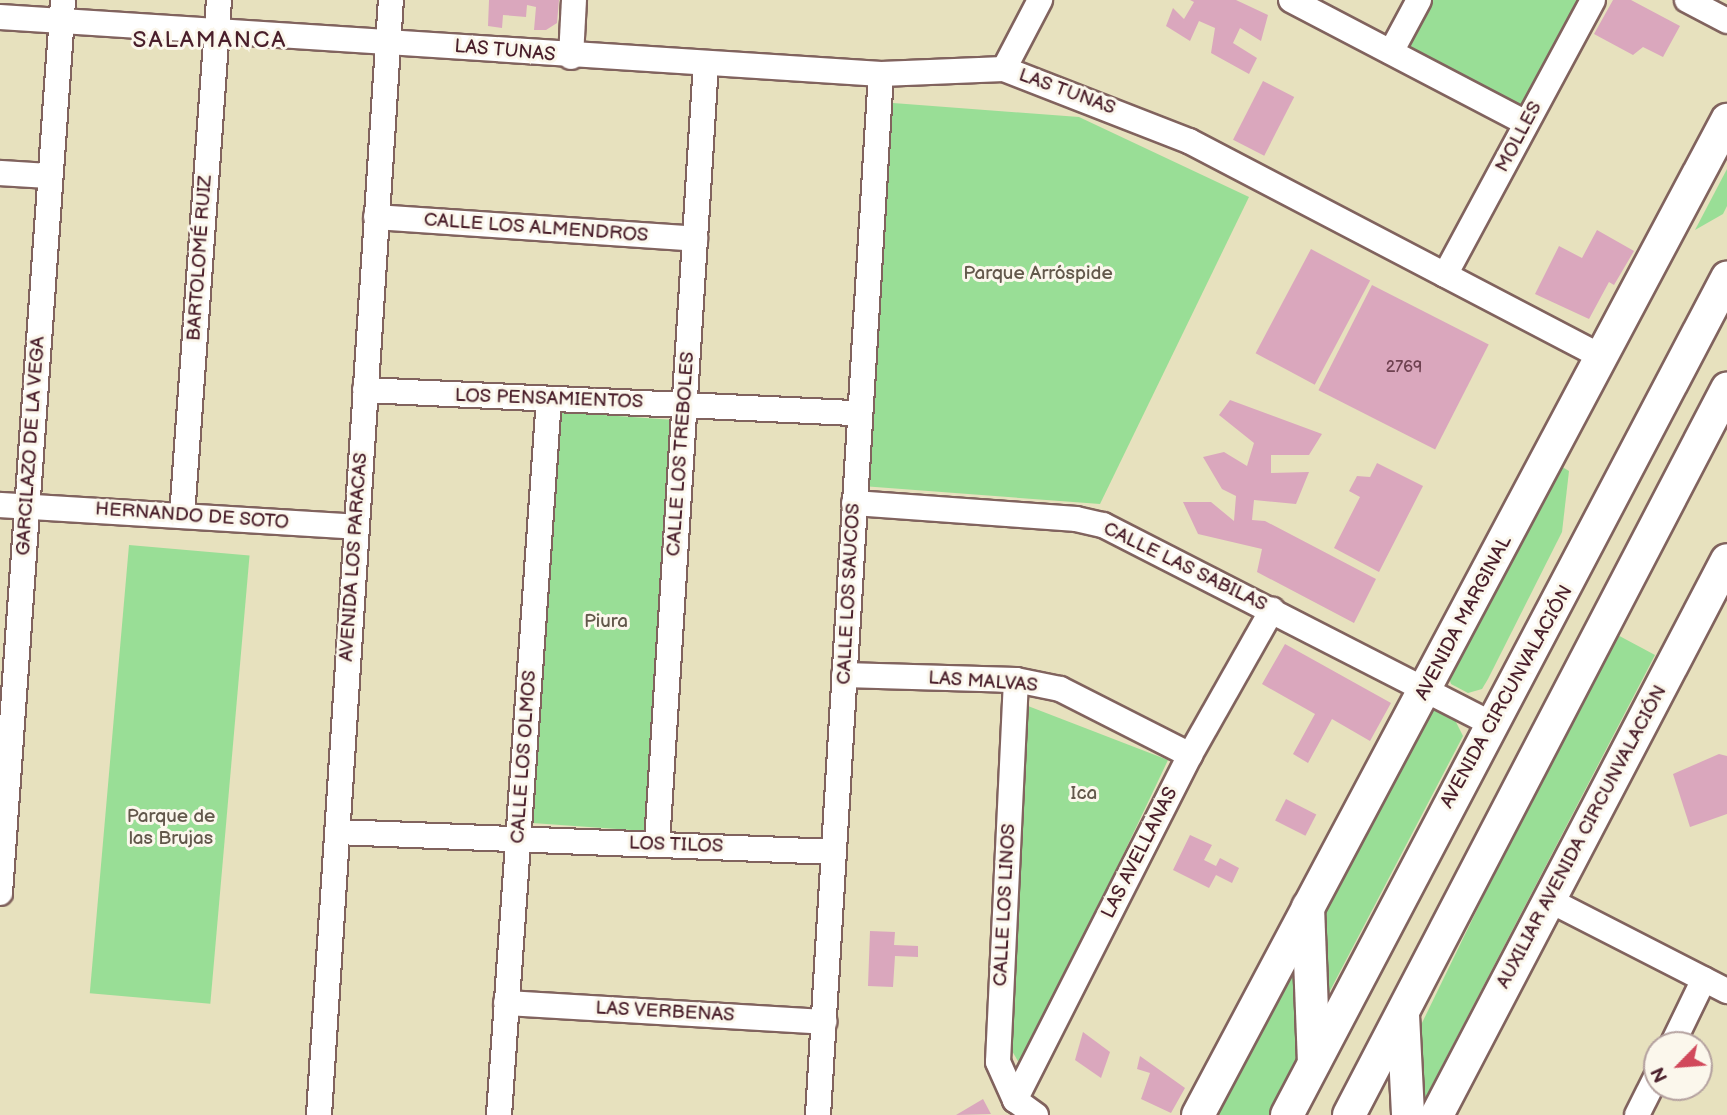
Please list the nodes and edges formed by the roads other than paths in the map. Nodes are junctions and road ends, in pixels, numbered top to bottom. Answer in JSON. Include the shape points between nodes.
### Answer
{"nodes":[{"id":1,"x":219,"y":0,"type":"edge"},
{"id":2,"x":391,"y":0,"type":"edge"},
{"id":3,"x":574,"y":0,"type":"edge"},
{"id":4,"x":1040,"y":0,"type":"edge"},
{"id":5,"x":1291,"y":0,"type":"edge"},
{"id":6,"x":1419,"y":0,"type":"edge"},
{"id":7,"x":1593,"y":0,"type":"edge"},
{"id":8,"x":1687,"y":0,"type":"edge"},
{"id":9,"x":63,"y":10,"type":"edge"},
{"id":10,"x":0,"y":17,"type":"edge"},
{"id":11,"x":1727,"y":22,"type":"edge"},
{"id":12,"x":217,"y":28,"type":"junction"},
{"id":13,"x":388,"y":40,"type":"junction"},
{"id":14,"x":1391,"y":52,"type":"junction"},
{"id":15,"x":570,"y":57,"type":"junction"},
{"id":16,"x":706,"y":64,"type":"junction"},
{"id":17,"x":1004,"y":69,"type":"junction"},
{"id":18,"x":881,"y":74,"type":"junction"},
{"id":19,"x":1727,"y":120,"type":"edge"},
{"id":20,"x":1526,"y":124,"type":"junction"},
{"id":21,"x":0,"y":173,"type":"edge"},
{"id":22,"x":49,"y":176,"type":"junction"},
{"id":23,"x":376,"y":217,"type":"junction"},
{"id":24,"x":695,"y":239,"type":"junction"},
{"id":25,"x":1445,"y":275,"type":"junction"},
{"id":26,"x":1727,"y":278,"type":"edge"},
{"id":27,"x":1604,"y":358,"type":"junction"},
{"id":28,"x":1727,"y":389,"type":"edge"},
{"id":29,"x":365,"y":390,"type":"junction"},
{"id":30,"x":548,"y":398,"type":"junction"},
{"id":31,"x":685,"y":405,"type":"junction"},
{"id":32,"x":859,"y":413,"type":"junction"},
{"id":33,"x":854,"y":503,"type":"junction"},
{"id":34,"x":0,"y":505,"type":"edge"},
{"id":35,"x":27,"y":506,"type":"junction"},
{"id":36,"x":181,"y":516,"type":"junction"},
{"id":37,"x":356,"y":527,"type":"junction"},
{"id":38,"x":1727,"y":560,"type":"edge"},
{"id":39,"x":1272,"y":610,"type":"junction"},
{"id":40,"x":844,"y":675,"type":"junction"},
{"id":41,"x":1016,"y":680,"type":"junction"},
{"id":42,"x":1425,"y":690,"type":"junction"},
{"id":43,"x":1490,"y":723,"type":"junction"},
{"id":44,"x":1190,"y":755,"type":"junction"},
{"id":45,"x":337,"y":832,"type":"junction"},
{"id":46,"x":518,"y":838,"type":"junction"},
{"id":47,"x":657,"y":844,"type":"junction"},
{"id":48,"x":834,"y":852,"type":"junction"},
{"id":49,"x":0,"y":893,"type":"edge"},
{"id":50,"x":1549,"y":900,"type":"junction"},
{"id":51,"x":1308,"y":906,"type":"junction"},
{"id":52,"x":1704,"y":979,"type":"junction"},
{"id":53,"x":1727,"y":991,"type":"edge"},
{"id":54,"x":506,"y":1003,"type":"junction"},
{"id":55,"x":1403,"y":1014,"type":"junction"},
{"id":56,"x":824,"y":1022,"type":"junction"},
{"id":57,"x":1679,"y":1031,"type":"edge"},
{"id":58,"x":1314,"y":1064,"type":"junction"},
{"id":59,"x":1015,"y":1100,"type":"junction"},
{"id":60,"x":319,"y":1115,"type":"edge"},
{"id":61,"x":499,"y":1115,"type":"edge"},
{"id":62,"x":818,"y":1115,"type":"edge"},
{"id":63,"x":1036,"y":1115,"type":"edge"},
{"id":64,"x":1198,"y":1115,"type":"edge"},
{"id":65,"x":1287,"y":1115,"type":"edge"},
{"id":66,"x":1349,"y":1115,"type":"edge"},
{"id":67,"x":1408,"y":1115,"type":"edge"},
{"id":68,"x":1437,"y":1115,"type":"edge"}],
"edges":[{"from":1,"to":12,"type":"street","name":"BARTOLOMÉ RUIZ"},
{"from":2,"to":13,"type":"street","name":"AVENIDA LOS PARACAS"},
{"from":3,"to":15,"type":"street"},
{"from":4,"to":17,"type":"street"},
{"from":5,"to":14,"type":"street"},
{"from":6,"to":14,"type":"street"},
{"from":7,"to":20,"type":"street","name":"MOLLES"},
{"from":8,"to":11,"type":"street"},
{"from":9,"to":10,"type":"street","name":"LAS TUNAS"},
{"from":9,"to":12,"type":"street","name":"LAS TUNAS"},
{"from":9,"to":22,"type":"street","name":"GARCILAZO DE LA VEGA"},
{"from":12,"to":13,"type":"street","name":"LAS TUNAS"},
{"from":12,"to":36,"type":"street","name":"BARTOLOMÉ RUIZ"},
{"from":13,"to":15,"type":"street","name":"LAS TUNAS"},
{"from":13,"to":23,"type":"street","name":"AVENIDA LOS PARACAS"},
{"from":14,"to":20,"type":"street"},
{"from":15,"to":16,"type":"street","name":"LAS TUNAS"},
{"from":16,"to":18,"type":"street","name":"LAS TUNAS"},
{"from":16,"to":24,"type":"street","name":"CALLE LOS TREBOLES"},
{"from":17,"to":18,"type":"street","name":"LAS TUNAS"},
{"from":17,"to":25,"type":"street","name":"LAS TUNAS","via":[[1189,141]]},
{"from":18,"to":32,"type":"street","name":"CALLE LOS SAUCOS"},
{"from":19,"to":27,"type":"main road","name":"AVENIDA MARGINAL"},
{"from":20,"to":25,"type":"street","name":"MOLLES"},
{"from":21,"to":22,"type":"street"},
{"from":22,"to":35,"type":"street","name":"GARCILAZO DE LA VEGA"},
{"from":23,"to":24,"type":"street","name":"CALLE LOS ALMENDROS"},
{"from":23,"to":29,"type":"street","name":"AVENIDA LOS PARACAS"},
{"from":24,"to":31,"type":"street","name":"CALLE LOS TREBOLES"},
{"from":25,"to":27,"type":"street","name":"LAS TUNAS"},
{"from":26,"to":43,"type":"main road","name":"AVENIDA CIRCUNVALACIÓN","via":[[1585,555]]},
{"from":27,"to":42,"type":"main road","name":"AVENIDA MARGINAL"},
{"from":28,"to":55,"type":"main road"},
{"from":29,"to":30,"type":"street","name":"LOS PENSAMIENTOS"},
{"from":29,"to":37,"type":"street","name":"AVENIDA LOS PARACAS"},
{"from":30,"to":31,"type":"street","name":"LOS PENSAMIENTOS"},
{"from":30,"to":46,"type":"street","name":"CALLE LOS OLMOS"},
{"from":31,"to":32,"type":"street","name":"LOS PENSAMIENTOS"},
{"from":31,"to":47,"type":"street","name":"CALLE LOS TREBOLES"},
{"from":32,"to":33,"type":"street","name":"CALLE LOS SAUCOS"},
{"from":33,"to":39,"type":"street","name":"CALLE LAS SABILAS","via":[[1076,519],[1103,525]]},
{"from":33,"to":40,"type":"street","name":"CALLE LOS SAUCOS"},
{"from":34,"to":35,"type":"street","name":"HERNANDO DE SOTO"},
{"from":35,"to":36,"type":"street","name":"HERNANDO DE SOTO"},
{"from":35,"to":49,"type":"street","name":"GARCILAZO DE LA VEGA"},
{"from":36,"to":37,"type":"street","name":"HERNANDO DE SOTO"},
{"from":37,"to":45,"type":"street","name":"AVENIDA LOS PARACAS"},
{"from":38,"to":50,"type":"main road","name":"AUXILIAR AVENIDA CIRCUNVALACIÓN"},
{"from":39,"to":42,"type":"street","name":"CALLE LAS SABILAS"},
{"from":39,"to":44,"type":"street","name":"LAS AVELLANAS"},
{"from":40,"to":41,"type":"street","name":"LAS MALVAS"},
{"from":40,"to":48,"type":"street","name":"CALLE LOS SAUCOS"},
{"from":41,"to":44,"type":"street","name":"LAS MALVAS","via":[[1060,688]]},
{"from":41,"to":59,"type":"street","name":"CALLE LOS LINOS","via":[[998,1062]]},
{"from":42,"to":43,"type":"street","name":"CALLE LAS SABILAS"},
{"from":42,"to":51,"type":"main road","name":"AVENIDA MARGINAL"},
{"from":43,"to":58,"type":"main road","name":"AVENIDA CIRCUNVALACIÓN"},
{"from":44,"to":59,"type":"street","name":"LAS AVELLANAS"},
{"from":45,"to":46,"type":"street","name":"LOS TILOS"},
{"from":45,"to":60,"type":"street","name":"AVENIDA LOS PARACAS"},
{"from":46,"to":47,"type":"street","name":"LOS TILOS"},
{"from":46,"to":54,"type":"street","name":"CALLE LOS OLMOS"},
{"from":47,"to":48,"type":"street","name":"LOS TILOS"},
{"from":48,"to":56,"type":"street","name":"CALLE LOS SAUCOS"},
{"from":50,"to":52,"type":"street"},
{"from":50,"to":68,"type":"main road","name":"AUXILIAR AVENIDA CIRCUNVALACIÓN"},
{"from":51,"to":58,"type":"main road"},
{"from":51,"to":64,"type":"main road","name":"AVENIDA MARGINAL"},
{"from":52,"to":53,"type":"street"},
{"from":52,"to":57,"type":"street"},
{"from":54,"to":56,"type":"street","name":"LAS VERBENAS"},
{"from":54,"to":61,"type":"street","name":"CALLE LOS OLMOS"},
{"from":55,"to":66,"type":"main road"},
{"from":55,"to":67,"type":"main road"},
{"from":56,"to":62,"type":"street","name":"CALLE LOS SAUCOS"},
{"from":58,"to":65,"type":"main road","name":"AVENIDA CIRCUNVALACIÓN"},
{"from":59,"to":63,"type":"street"}]}
